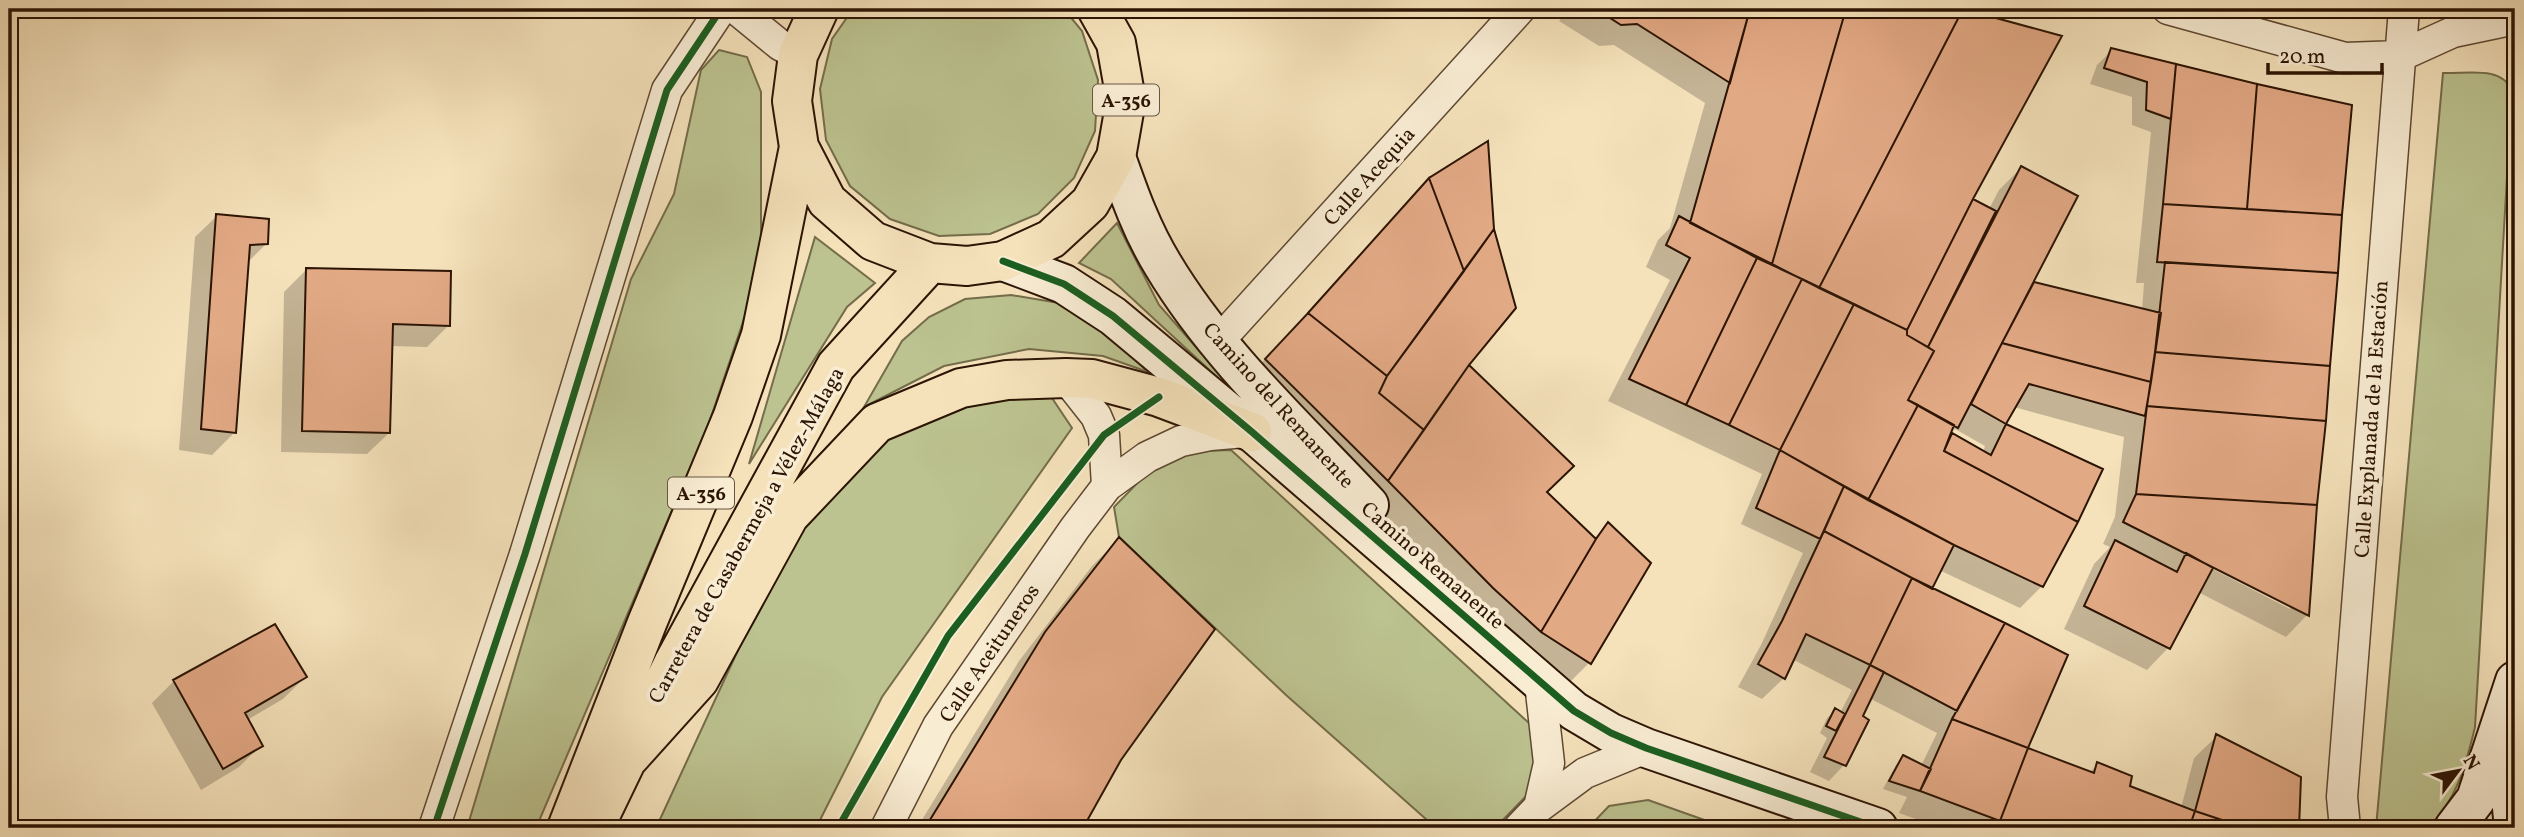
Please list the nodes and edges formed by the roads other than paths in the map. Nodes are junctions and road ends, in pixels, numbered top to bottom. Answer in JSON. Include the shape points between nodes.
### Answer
{"nodes":[{"id":1,"x":721,"y":9,"type":"edge"},
{"id":2,"x":736,"y":9,"type":"edge"},
{"id":3,"x":819,"y":9,"type":"edge"},
{"id":4,"x":1097,"y":9,"type":"edge"},
{"id":5,"x":1520,"y":9,"type":"edge"},
{"id":6,"x":2168,"y":9,"type":"edge"},
{"id":7,"x":2404,"y":9,"type":"edge"},
{"id":8,"x":2515,"y":19,"type":"edge"},
{"id":9,"x":1122,"y":26,"type":"edge"},
{"id":10,"x":798,"y":55,"type":"junction"},
{"id":11,"x":2400,"y":56,"type":"junction"},
{"id":12,"x":800,"y":147,"type":"junction"},
{"id":13,"x":1116,"y":157,"type":"junction"},
{"id":14,"x":1003,"y":261,"type":"junction"},
{"id":15,"x":930,"y":263,"type":"junction"},
{"id":16,"x":1217,"y":343,"type":"junction"},
{"id":17,"x":1066,"y":378,"type":"junction"},
{"id":18,"x":1252,"y":432,"type":"junction"},
{"id":19,"x":1107,"y":486,"type":"junction"},
{"id":20,"x":1512,"y":657,"type":"junction"},
{"id":21,"x":2515,"y":681,"type":"edge"},
{"id":22,"x":1540,"y":684,"type":"junction"},
{"id":23,"x":1646,"y":748,"type":"junction"},
{"id":24,"x":2515,"y":757,"type":"edge"},
{"id":25,"x":627,"y":760,"type":"junction"},
{"id":26,"x":1539,"y":807,"type":"junction"},
{"id":27,"x":435,"y":825,"type":"dead end"},
{"id":28,"x":567,"y":828,"type":"edge"},
{"id":29,"x":594,"y":828,"type":"edge"},
{"id":30,"x":886,"y":828,"type":"edge"},
{"id":31,"x":1519,"y":828,"type":"edge"},
{"id":32,"x":1878,"y":828,"type":"edge"},
{"id":33,"x":2345,"y":828,"type":"edge"},
{"id":34,"x":2454,"y":828,"type":"edge"},
{"id":35,"x":2514,"y":828,"type":"edge"}],
"edges":[{"from":1,"to":27,"type":"street","via":[[667,90],[525,554]]},
{"from":2,"to":10,"type":"street"},
{"from":3,"to":10,"type":"main road","number":"A-356"},
{"from":4,"to":9,"type":"main road","number":"A-356"},
{"from":5,"to":16,"type":"street","name":"Calle Acequia"},
{"from":6,"to":11,"type":"street","via":[[2345,58]]},
{"from":7,"to":11,"type":"street","name":"Calle Explanada de la Estación"},
{"from":8,"to":11,"type":"street","via":[[2453,32]]},
{"from":9,"to":13,"type":"main road","number":"A-356","via":[[1126,100]]},
{"from":10,"to":12,"type":"main road","number":"A-356","via":[[792,101]]},
{"from":11,"to":33,"type":"street","name":"Calle Explanada de la Estación","via":[[2342,797]]},
{"from":12,"to":15,"type":"main road","number":"A-356","via":[[827,201],[873,242]]},
{"from":12,"to":28,"type":"main road","name":"Carretera de Casabermeja a Vélez-Málaga","number":"A-356","via":[[761,335],[733,416]]},
{"from":13,"to":14,"type":"main road","number":"A-356","via":[[1090,203],[1071,221],[1051,239]]},
{"from":13,"to":16,"type":"street","name":"Camino del Remanente","via":[[1163,266]]},
{"from":14,"to":15,"type":"main road","number":"A-356","via":[[967,266]]},
{"from":14,"to":18,"type":"street","name":"Camino Remanente","via":[[1064,285],[1113,316]]},
{"from":15,"to":25,"type":"main road","name":"Carretera de Casabermeja a Vélez-Málaga","number":"A-356","via":[[836,366],[674,662]]},
{"from":16,"to":20,"type":"street","name":"Camino del Remanente"},
{"from":17,"to":18,"type":"main road","via":[[1092,379],[1159,397]]},
{"from":17,"to":19,"type":"street","via":[[1096,416],[1104,435]]},
{"from":17,"to":25,"type":"main road","via":[[1007,380],[961,388],[877,422],[789,516],[699,680]]},
{"from":18,"to":19,"type":"street","name":"Calle Aceituneros","via":[[1181,441],[1147,457]]},
{"from":18,"to":20,"type":"street","name":"Camino Remanente"},
{"from":19,"to":30,"type":"street","name":"Calle Aceituneros","via":[[938,726]]},
{"from":20,"to":22,"type":"street","name":"Camino Remanente"},
{"from":21,"to":34,"type":"street","via":[[2476,799]]},
{"from":22,"to":23,"type":"street","name":"Camino Remanente","via":[[1601,728]]},
{"from":22,"to":26,"type":"street","via":[[1549,763]]},
{"from":23,"to":26,"type":"street","via":[[1585,773]]},
{"from":23,"to":32,"type":"street","name":"Camino Remanente"},
{"from":24,"to":35,"type":"street"},
{"from":25,"to":29,"type":"main road","name":"Carretera de Casabermeja a Vélez-Málaga","number":"A-356"},
{"from":26,"to":31,"type":"street"}]}
